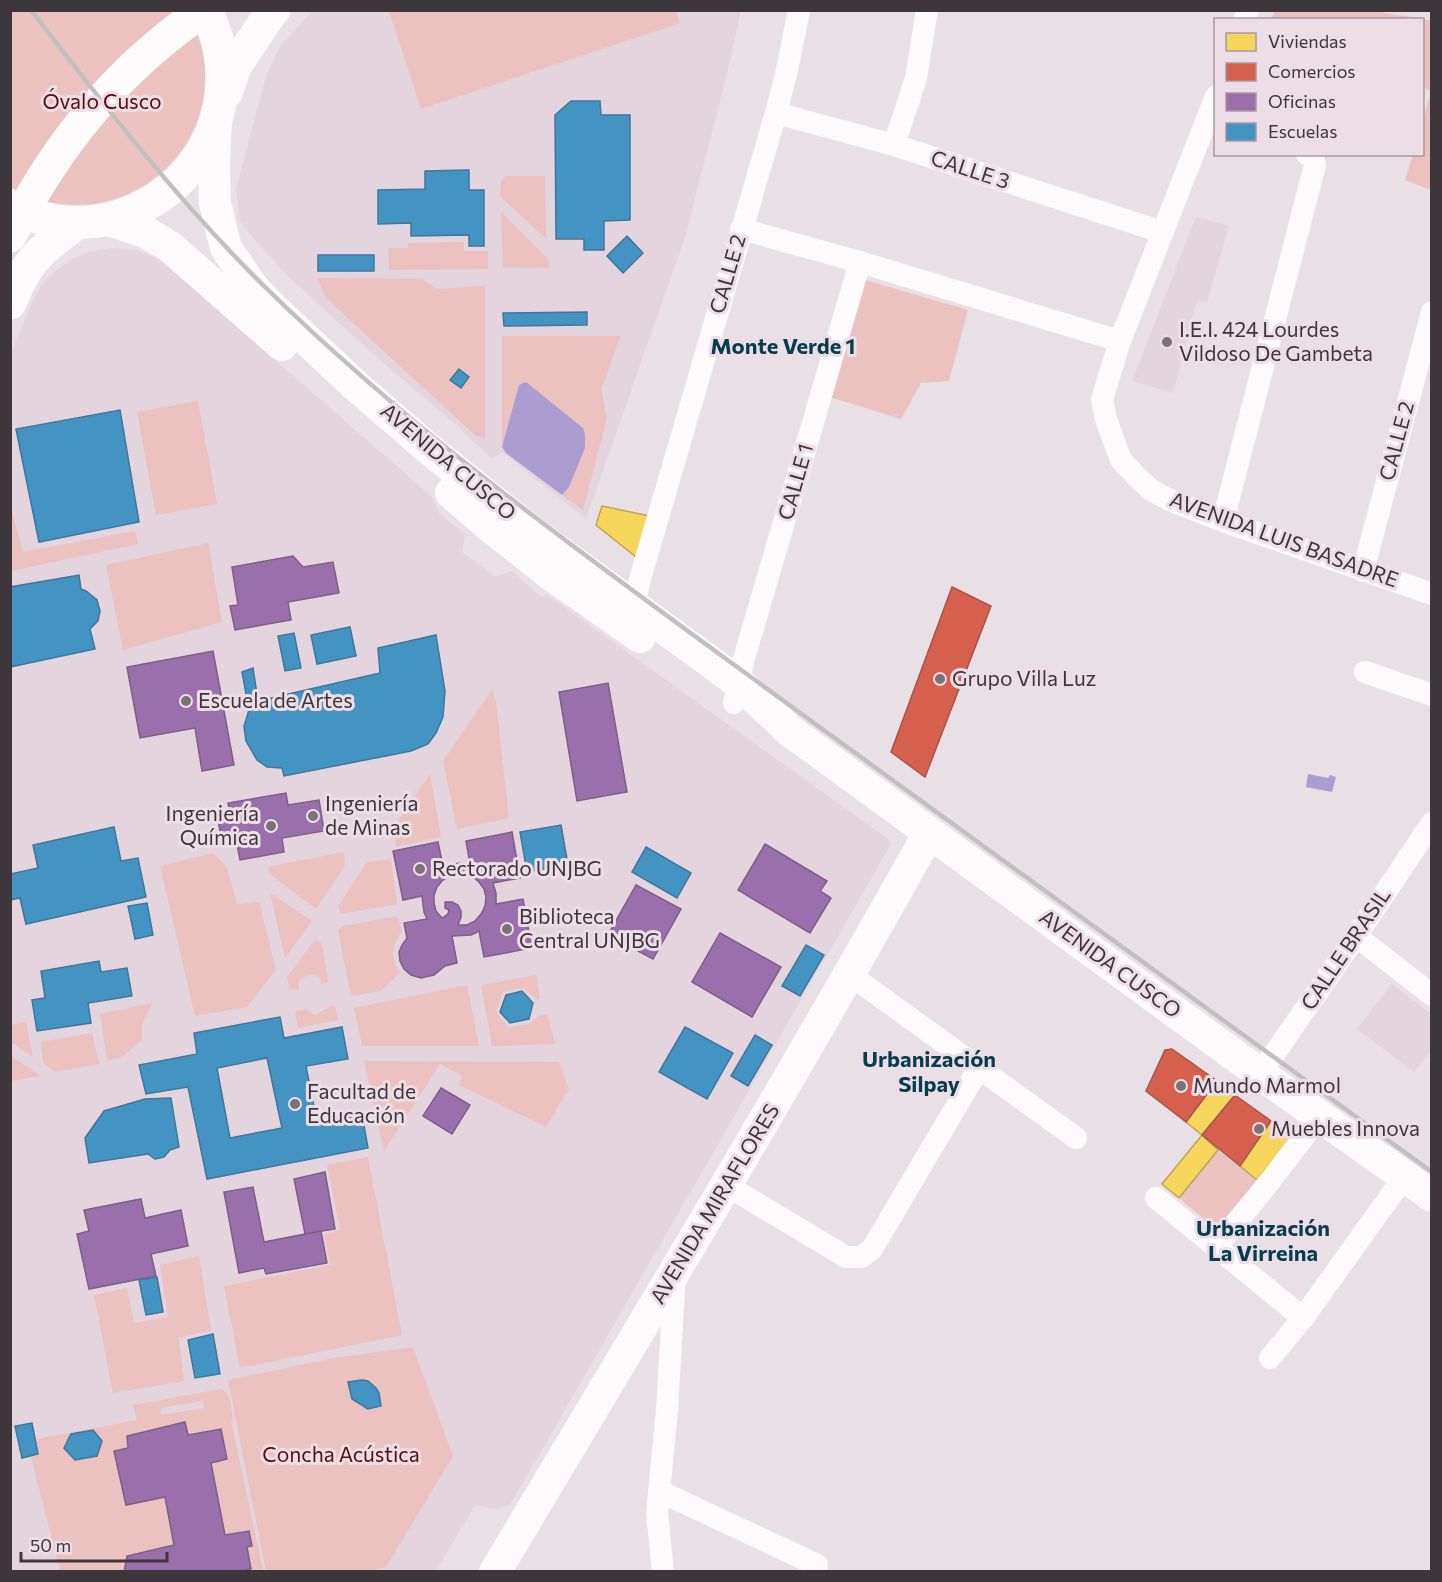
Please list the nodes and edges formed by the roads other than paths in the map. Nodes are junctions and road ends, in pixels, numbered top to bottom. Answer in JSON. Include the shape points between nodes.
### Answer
{"nodes":[{"id":1,"x":205,"y":10,"type":"edge"},
{"id":2,"x":274,"y":10,"type":"edge"},
{"id":3,"x":799,"y":10,"type":"edge"},
{"id":4,"x":927,"y":10,"type":"edge"},
{"id":5,"x":1214,"y":106,"type":"edge"},
{"id":6,"x":776,"y":113,"type":"junction"},
{"id":7,"x":217,"y":117,"type":"junction"},
{"id":8,"x":894,"y":145,"type":"junction"},
{"id":9,"x":1311,"y":160,"type":"edge"},
{"id":10,"x":10,"y":206,"type":"edge"},
{"id":11,"x":93,"y":221,"type":"junction"},
{"id":12,"x":741,"y":229,"type":"junction"},
{"id":13,"x":1162,"y":232,"type":"junction"},
{"id":14,"x":10,"y":236,"type":"edge"},
{"id":15,"x":860,"y":262,"type":"junction"},
{"id":16,"x":10,"y":303,"type":"edge"},
{"id":17,"x":1431,"y":312,"type":"edge"},
{"id":18,"x":1120,"y":341,"type":"junction"},
{"id":19,"x":1223,"y":520,"type":"junction"},
{"id":20,"x":1363,"y":570,"type":"junction"},
{"id":21,"x":1431,"y":594,"type":"edge"},
{"id":22,"x":634,"y":607,"type":"junction"},
{"id":23,"x":1365,"y":672,"type":"dead end"},
{"id":24,"x":736,"y":693,"type":"junction"},
{"id":25,"x":1431,"y":694,"type":"edge"},
{"id":26,"x":1431,"y":826,"type":"edge"},
{"id":27,"x":929,"y":833,"type":"junction"},
{"id":28,"x":1356,"y":936,"type":"junction"},
{"id":29,"x":849,"y":974,"type":"junction"},
{"id":30,"x":1431,"y":995,"type":"edge"},
{"id":31,"x":979,"y":1068,"type":"junction"},
{"id":32,"x":1259,"y":1073,"type":"junction"},
{"id":33,"x":1320,"y":1116,"type":"junction"},
{"id":34,"x":1076,"y":1138,"type":"dead end"},
{"id":35,"x":1404,"y":1177,"type":"junction"},
{"id":36,"x":726,"y":1185,"type":"junction"},
{"id":37,"x":1431,"y":1196,"type":"edge"},
{"id":38,"x":1156,"y":1198,"type":"dead end"},
{"id":39,"x":1216,"y":1247,"type":"junction"},
{"id":40,"x":676,"y":1270,"type":"junction"},
{"id":41,"x":1303,"y":1318,"type":"junction"},
{"id":42,"x":1270,"y":1358,"type":"dead end"},
{"id":43,"x":659,"y":1491,"type":"junction"},
{"id":44,"x":817,"y":1565,"type":"dead end"},
{"id":45,"x":495,"y":1572,"type":"edge"},
{"id":46,"x":663,"y":1572,"type":"edge"}],
"edges":[{"from":1,"to":7,"type":"highway","via":[[222,61]]},
{"from":1,"to":14,"type":"highway","via":[[137,63],[87,115],[45,173]]},
{"from":2,"to":7,"type":"highway","via":[[236,65]]},
{"from":3,"to":6,"type":"street","name":"CALLE 2"},
{"from":4,"to":8,"type":"street","via":[[916,78]]},
{"from":5,"to":13,"type":"street","name":"AVENIDA LUIS BASADRE"},
{"from":6,"to":8,"type":"street","name":"CALLE 3"},
{"from":6,"to":12,"type":"street","name":"CALLE 2"},
{"from":7,"to":11,"type":"highway","via":[[203,150],[172,188],[131,213]]},
{"from":7,"to":22,"type":"main road","name":"AVENIDA CUSCO","via":[[215,203],[226,248],[254,289],[355,385],[429,448]]},
{"from":8,"to":13,"type":"street","name":"CALLE 3"},
{"from":9,"to":19,"type":"street"},
{"from":10,"to":11,"type":"highway","via":[[50,221]]},
{"from":11,"to":16,"type":"highway","via":[[61,235],[28,267]]},
{"from":11,"to":24,"type":"main road","name":"AVENIDA CUSCO","via":[[145,232],[169,246],[344,401],[550,574]]},
{"from":12,"to":15,"type":"street"},
{"from":12,"to":22,"type":"street","name":"CALLE 2"},
{"from":13,"to":18,"type":"street","name":"AVENIDA LUIS BASADRE"},
{"from":15,"to":18,"type":"street"},
{"from":15,"to":24,"type":"street","name":"CALLE 1"},
{"from":17,"to":20,"type":"street","name":"CALLE 2"},
{"from":18,"to":19,"type":"street","name":"AVENIDA LUIS BASADRE","via":[[1102,399],[1121,460],[1151,490]]},
{"from":19,"to":20,"type":"street","name":"AVENIDA LUIS BASADRE"},
{"from":20,"to":21,"type":"street","name":"AVENIDA LUIS BASADRE"},
{"from":22,"to":24,"type":"main road","name":"AVENIDA CUSCO"},
{"from":23,"to":25,"type":"street"},
{"from":24,"to":27,"type":"main road","name":"AVENIDA CUSCO"},
{"from":26,"to":28,"type":"street","name":"CALLE BRASIL"},
{"from":27,"to":29,"type":"main road","name":"AVENIDA MIRAFLORES"},
{"from":27,"to":32,"type":"main road","name":"AVENIDA CUSCO"},
{"from":28,"to":30,"type":"street"},
{"from":28,"to":32,"type":"street","name":"CALLE BRASIL"},
{"from":29,"to":31,"type":"street"},
{"from":29,"to":36,"type":"main road","name":"AVENIDA MIRAFLORES"},
{"from":31,"to":34,"type":"street"},
{"from":31,"to":36,"type":"street","via":[[872,1250],[861,1257],[846,1257]]},
{"from":32,"to":33,"type":"main road","name":"AVENIDA CUSCO"},
{"from":33,"to":35,"type":"main road","name":"AVENIDA CUSCO"},
{"from":33,"to":39,"type":"street"},
{"from":35,"to":37,"type":"main road","name":"AVENIDA CUSCO"},
{"from":35,"to":41,"type":"street"},
{"from":36,"to":40,"type":"main road","name":"AVENIDA MIRAFLORES"},
{"from":38,"to":39,"type":"street"},
{"from":39,"to":41,"type":"street"},
{"from":40,"to":43,"type":"street"},
{"from":40,"to":45,"type":"main road","name":"AVENIDA MIRAFLORES"},
{"from":41,"to":42,"type":"street"},
{"from":43,"to":44,"type":"street"},
{"from":43,"to":46,"type":"street","via":[[657,1513]]}]}
